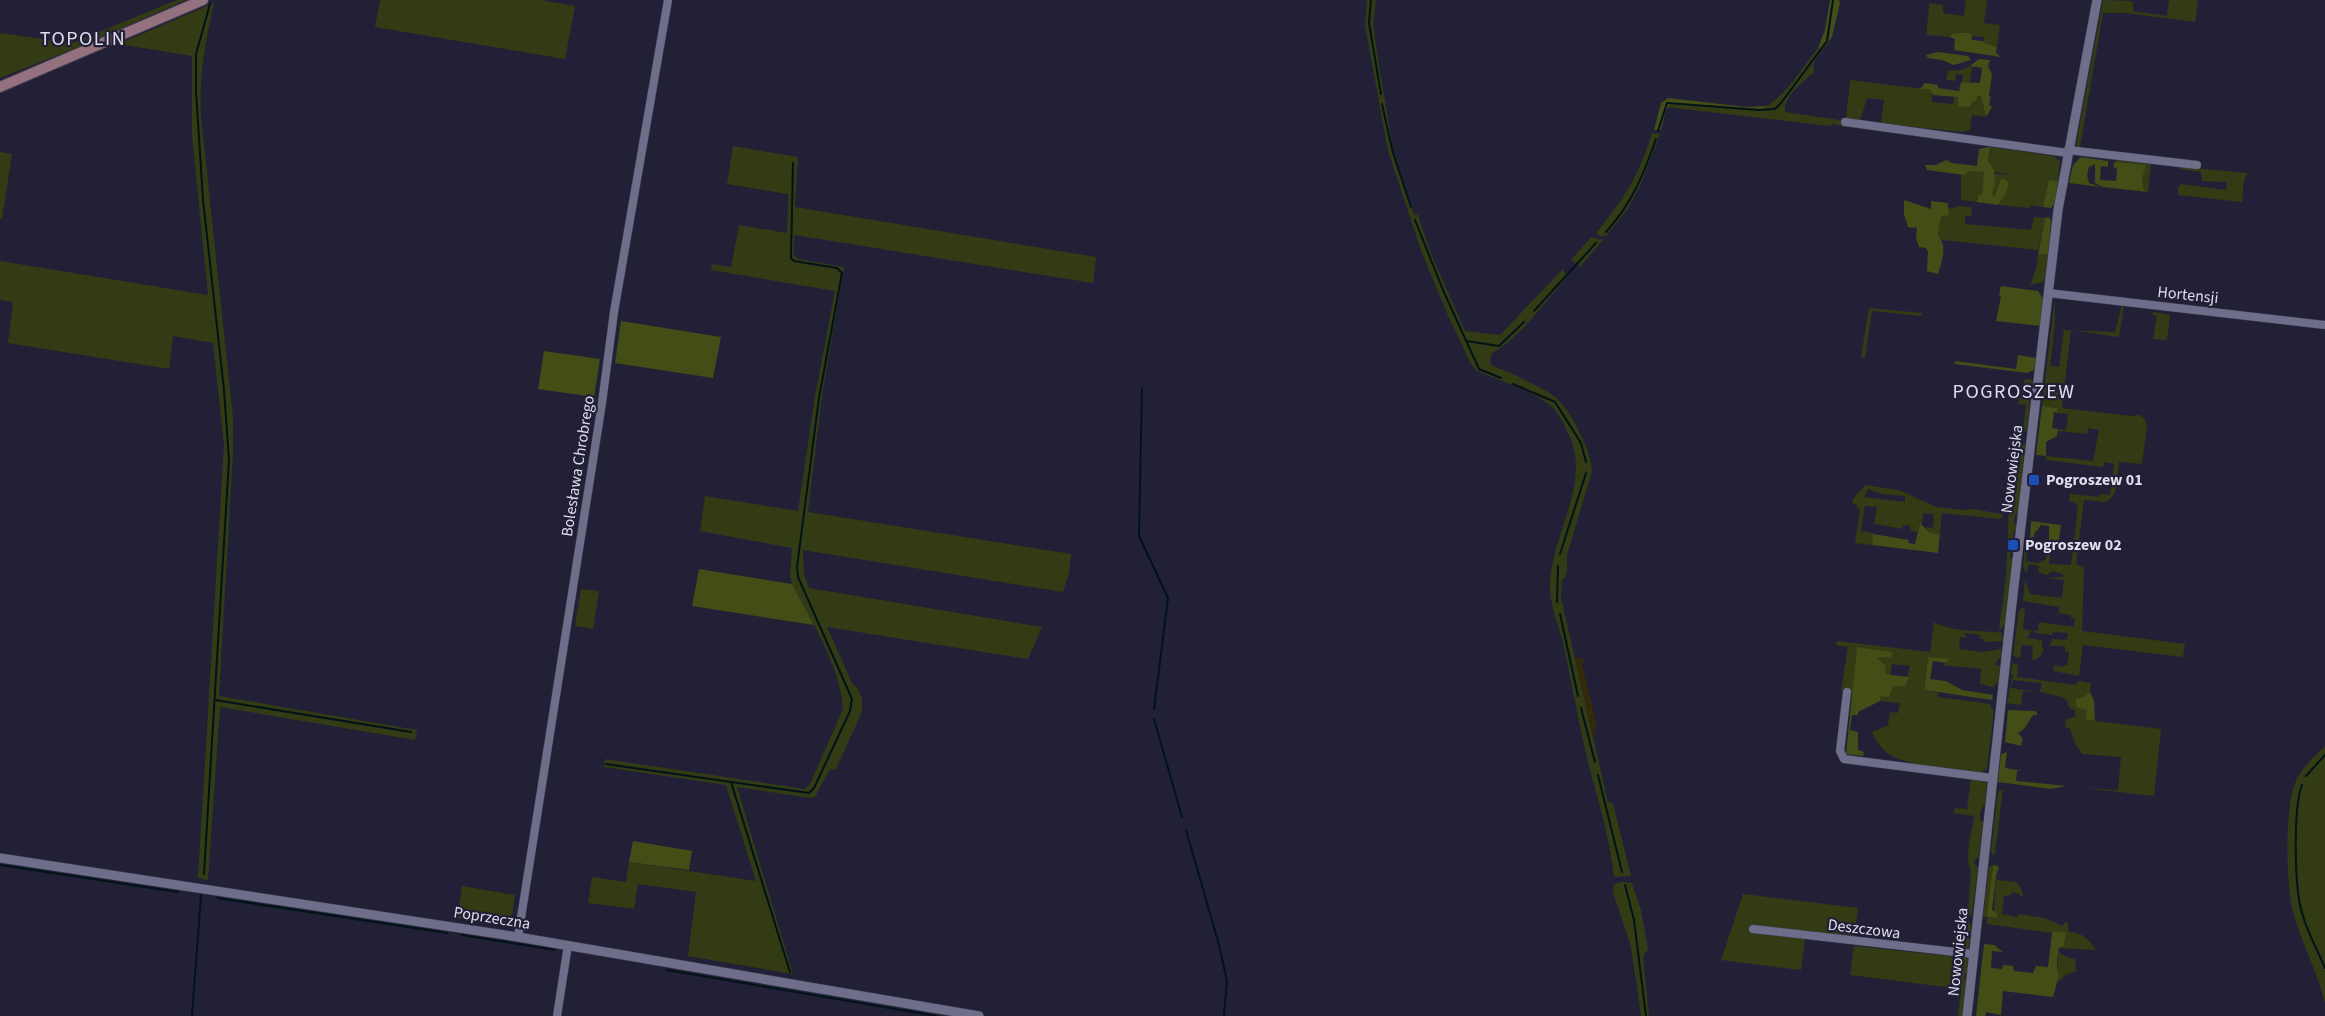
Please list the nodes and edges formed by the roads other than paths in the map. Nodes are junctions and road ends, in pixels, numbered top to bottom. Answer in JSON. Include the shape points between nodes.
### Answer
{"nodes":[{"id":1,"x":204,"y":0,"type":"edge"},
{"id":2,"x":668,"y":0,"type":"edge"},
{"id":3,"x":2097,"y":0,"type":"edge"},
{"id":4,"x":0,"y":87,"type":"edge"},
{"id":5,"x":1845,"y":122,"type":"dead end"},
{"id":6,"x":2068,"y":151,"type":"junction"},
{"id":7,"x":2197,"y":165,"type":"dead end"},
{"id":8,"x":2048,"y":293,"type":"junction"},
{"id":9,"x":2325,"y":325,"type":"edge"},
{"id":10,"x":1847,"y":692,"type":"dead end"},
{"id":11,"x":1992,"y":778,"type":"junction"},
{"id":12,"x":0,"y":858,"type":"edge"},
{"id":13,"x":1753,"y":929,"type":"dead end"},
{"id":14,"x":518,"y":937,"type":"junction"},
{"id":15,"x":568,"y":945,"type":"junction"},
{"id":16,"x":1973,"y":954,"type":"junction"},
{"id":17,"x":557,"y":1016,"type":"edge"},
{"id":18,"x":979,"y":1016,"type":"edge"},
{"id":19,"x":1966,"y":1016,"type":"edge"}],
"edges":[{"from":1,"to":4,"type":"main road"},
{"from":2,"to":14,"type":"street","name":"Bolesława Chrobrego","via":[[614,312]]},
{"from":3,"to":6,"type":"street","name":"Nowowiejska"},
{"from":5,"to":6,"type":"street"},
{"from":6,"to":7,"type":"street"},
{"from":6,"to":8,"type":"street","name":"Nowowiejska"},
{"from":8,"to":9,"type":"street","name":"Hortensji"},
{"from":8,"to":11,"type":"street","name":"Nowowiejska"},
{"from":10,"to":11,"type":"street","via":[[1840,751],[1844,759]]},
{"from":11,"to":16,"type":"street","name":"Nowowiejska"},
{"from":12,"to":14,"type":"street","name":"Poprzeczna"},
{"from":13,"to":16,"type":"street","name":"Deszczowa"},
{"from":14,"to":15,"type":"street","name":"Poprzeczna"},
{"from":15,"to":17,"type":"street"},
{"from":15,"to":18,"type":"street","name":"Poprzeczna"},
{"from":16,"to":19,"type":"street","name":"Nowowiejska"}]}
